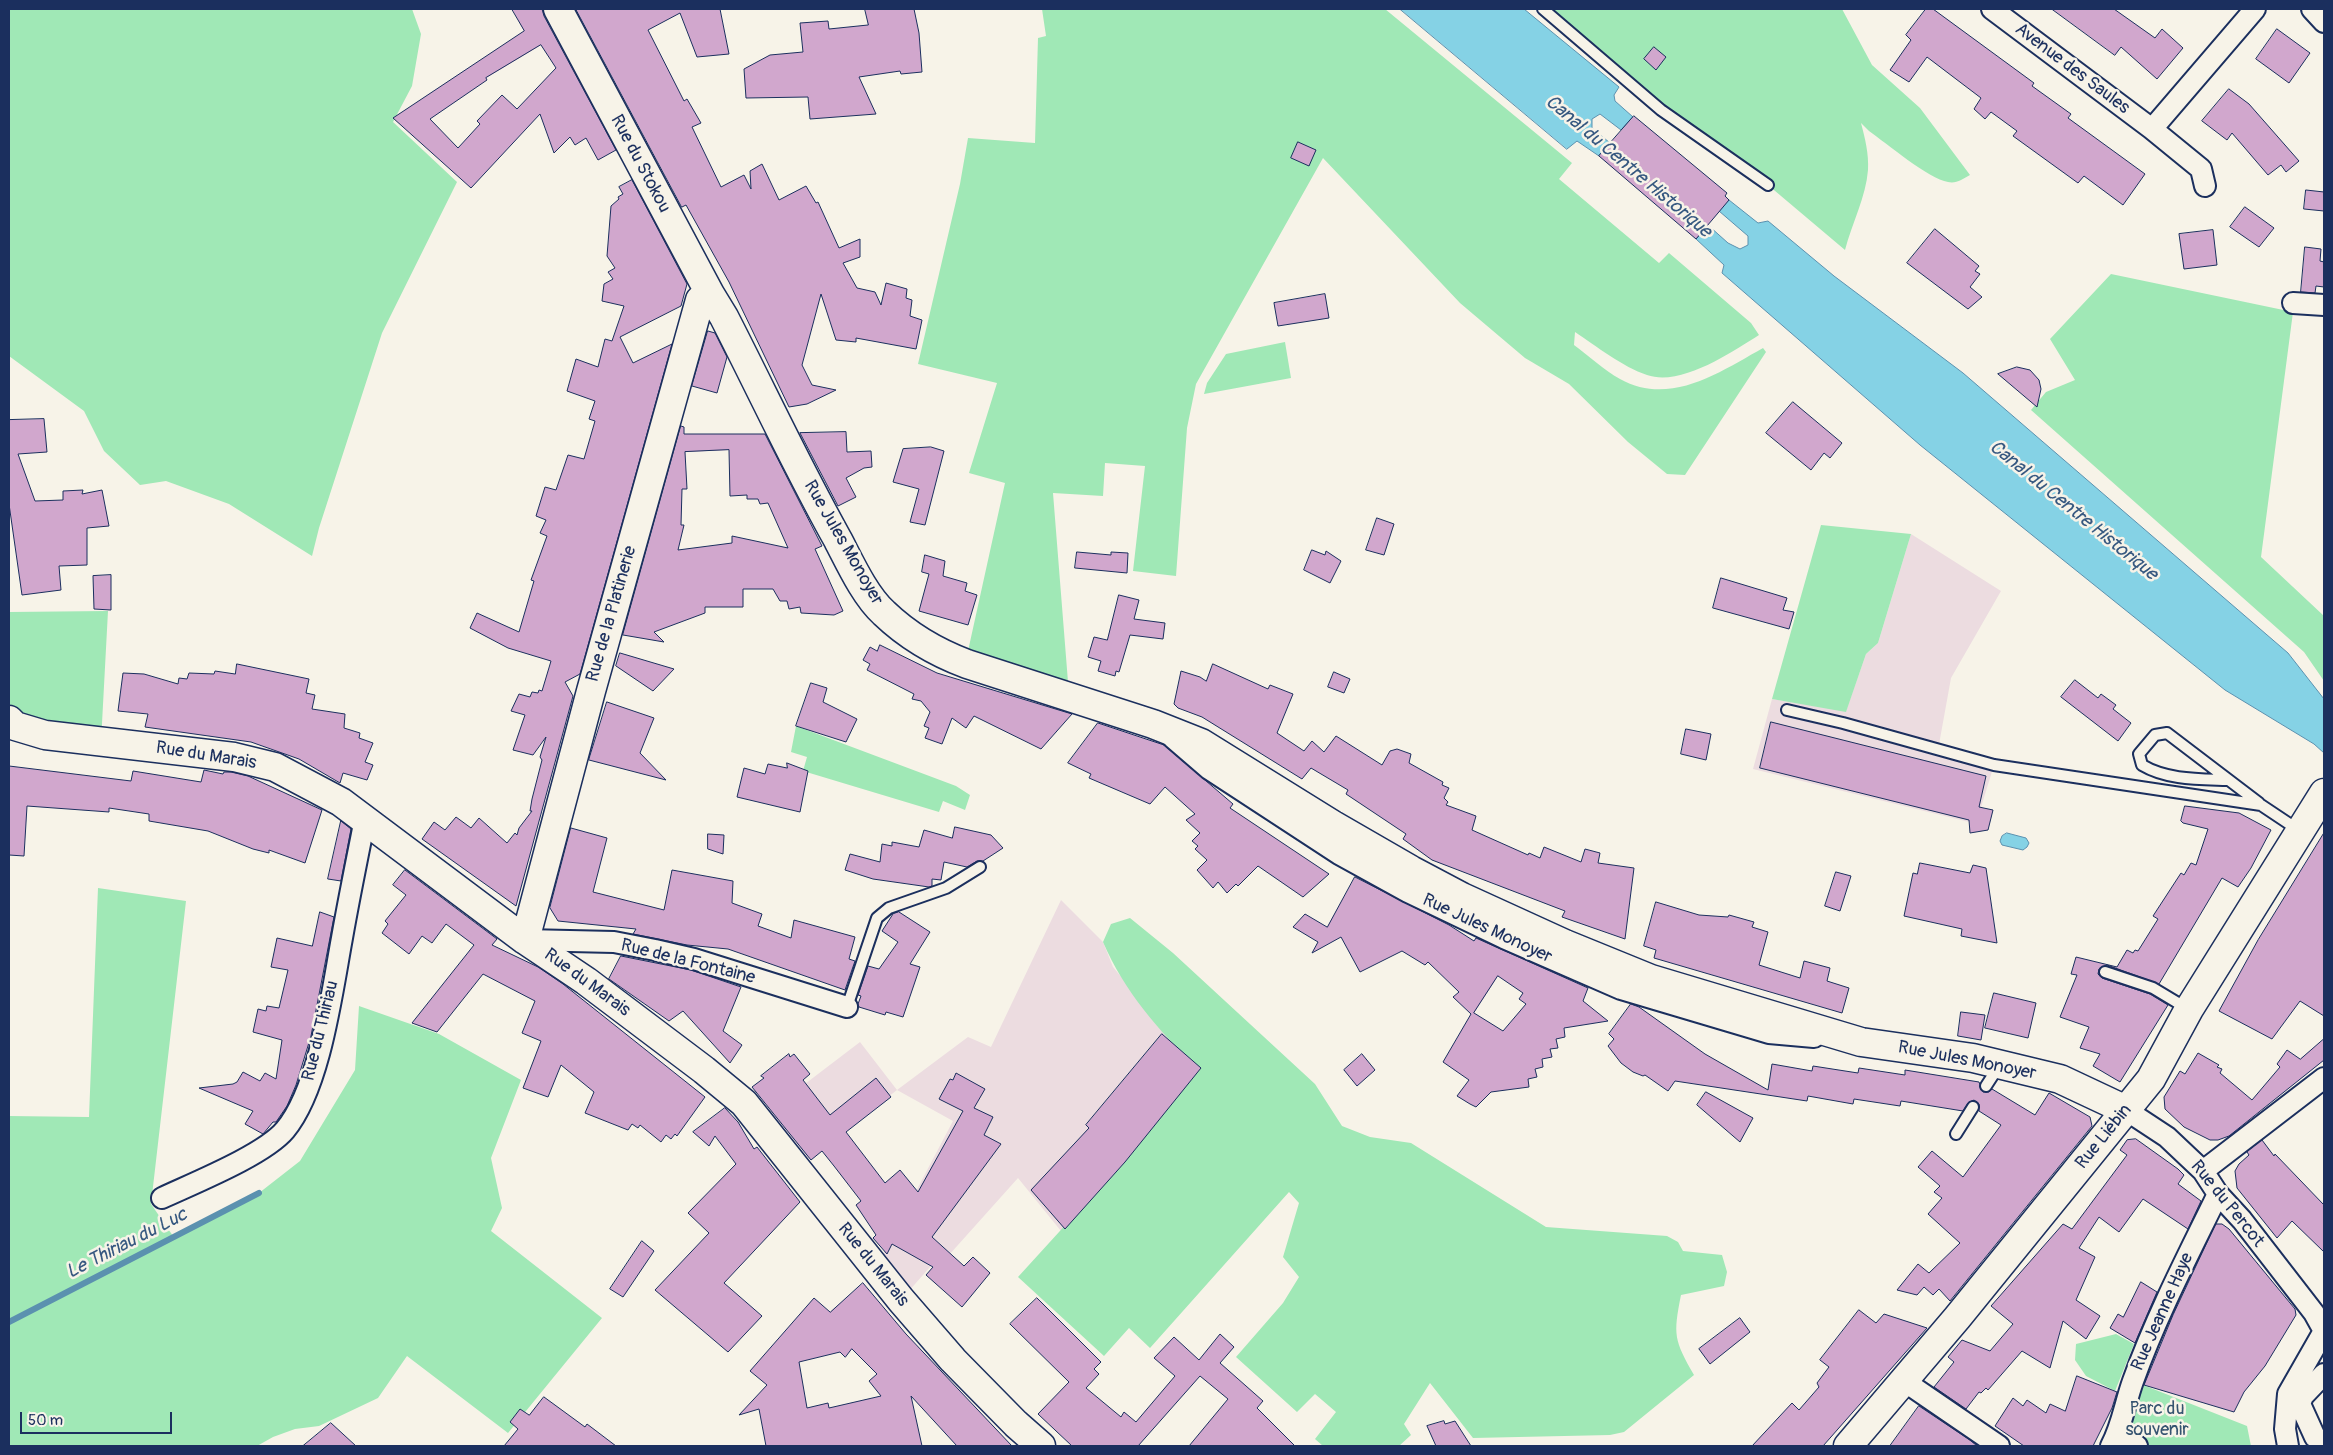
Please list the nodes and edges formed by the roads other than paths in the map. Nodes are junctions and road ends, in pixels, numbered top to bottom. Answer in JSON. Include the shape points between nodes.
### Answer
{"nodes":[{"id":1,"x":558,"y":9,"type":"edge"},
{"id":2,"x":1543,"y":9,"type":"edge"},
{"id":3,"x":1992,"y":9,"type":"edge"},
{"id":4,"x":2255,"y":9,"type":"edge"},
{"id":5,"x":2312,"y":9,"type":"edge"},
{"id":6,"x":2324,"y":22,"type":"edge"},
{"id":7,"x":2152,"y":129,"type":"junction"},
{"id":8,"x":1768,"y":185,"type":"dead end"},
{"id":9,"x":2205,"y":186,"type":"dead end"},
{"id":10,"x":710,"y":294,"type":"junction"},
{"id":11,"x":2293,"y":303,"type":"dead end"},
{"id":12,"x":2324,"y":305,"type":"edge"},
{"id":13,"x":724,"y":317,"type":"joint"},
{"id":14,"x":1786,"y":710,"type":"dead end"},
{"id":15,"x":9,"y":720,"type":"edge"},
{"id":16,"x":2227,"y":780,"type":"junction"},
{"id":17,"x":2322,"y":796,"type":"edge"},
{"id":18,"x":2261,"y":805,"type":"junction"},
{"id":19,"x":365,"y":819,"type":"junction"},
{"id":20,"x":2300,"y":831,"type":"junction"},
{"id":21,"x":980,"y":867,"type":"dead end"},
{"id":22,"x":525,"y":940,"type":"junction"},
{"id":23,"x":2105,"y":972,"type":"dead end"},
{"id":24,"x":847,"y":1007,"type":"joint"},
{"id":25,"x":2189,"y":1009,"type":"junction"},
{"id":26,"x":2324,"y":1078,"type":"edge"},
{"id":27,"x":1973,"y":1107,"type":"dead end"},
{"id":28,"x":2126,"y":1110,"type":"junction"},
{"id":29,"x":1956,"y":1134,"type":"dead end"},
{"id":30,"x":2204,"y":1171,"type":"junction"},
{"id":31,"x":2218,"y":1194,"type":"junction"},
{"id":32,"x":162,"y":1198,"type":"dead end"},
{"id":33,"x":2324,"y":1331,"type":"edge"},
{"id":34,"x":2324,"y":1374,"type":"edge"},
{"id":35,"x":1904,"y":1380,"type":"junction"},
{"id":36,"x":2114,"y":1440,"type":"edge"},
{"id":37,"x":2316,"y":1442,"type":"edge"},
{"id":38,"x":1041,"y":1446,"type":"edge"},
{"id":39,"x":1848,"y":1446,"type":"edge"},
{"id":40,"x":1999,"y":1446,"type":"edge"},
{"id":41,"x":2137,"y":1446,"type":"edge"},
{"id":42,"x":2288,"y":1446,"type":"edge"}],
"edges":[{"from":1,"to":10,"type":"street","name":"Rue du Stokou"},
{"from":2,"to":8,"type":"lane","via":[[1661,110]]},
{"from":3,"to":7,"type":"street","name":"Avenue des Saules"},
{"from":4,"to":7,"type":"street"},
{"from":5,"to":6,"type":"street"},
{"from":7,"to":9,"type":"street","name":"Avenue des Saules","via":[[2201,169]]},
{"from":10,"to":13,"type":"street","name":"Rue du Stokou"},
{"from":10,"to":22,"type":"street","name":"Rue de la Platinerie","via":[[700,300],[697,310]]},
{"from":11,"to":12,"type":"street"},
{"from":13,"to":28,"type":"street","name":"Rue Jules Monoyer","via":[[859,578],[882,612],[910,637],[967,664],[1202,743],[1333,825],[1462,897],[1651,979],[1861,1042],[1993,1075],[2060,1079]]},
{"from":14,"to":18,"type":"lane","via":[[1843,722],[1994,765]]},
{"from":15,"to":19,"type":"street","name":"Rue du Marais","via":[[15,726],[45,735],[234,757],[275,767],[316,786]]},
{"from":16,"to":16,"type":"lane","via":[[2155,772],[2142,764],[2139,754],[2155,735],[2167,733]]},
{"from":16,"to":18,"type":"lane"},
{"from":17,"to":20,"type":"street","name":"Rue Liébin"},
{"from":18,"to":20,"type":"lane"},
{"from":19,"to":22,"type":"street","name":"Rue du Marais"},
{"from":19,"to":32,"type":"street","name":"Rue du Thiriau","via":[[324,1032],[296,1113],[284,1131],[258,1150]]},
{"from":20,"to":25,"type":"street","name":"Rue Liébin"},
{"from":21,"to":24,"type":"lane","via":[[946,888],[889,908],[877,918]]},
{"from":22,"to":24,"type":"street","name":"Rue de la Fontaine","via":[[614,942],[655,950]]},
{"from":22,"to":38,"type":"street","name":"Rue du Marais","via":[[586,981],[744,1103],[901,1300],[953,1360]]},
{"from":23,"to":25,"type":"lane","via":[[2153,988]]},
{"from":25,"to":28,"type":"street","name":"Rue Liébin","via":[[2150,1079]]},
{"from":26,"to":30,"type":"street"},
{"from":27,"to":29,"type":"lane"},
{"from":28,"to":30,"type":"street","name":"Rue du Percot","via":[[2167,1136]]},
{"from":28,"to":35,"type":"street","name":"Rue Liébin"},
{"from":30,"to":31,"type":"street","name":"Rue du Percot"},
{"from":31,"to":33,"type":"street","name":"Rue du Percot","via":[[2314,1313]]},
{"from":31,"to":36,"type":"street","name":"Rue Jeanne Haye","via":[[2172,1288],[2133,1381]]},
{"from":33,"to":42,"type":"street","via":[[2288,1394],[2285,1429]]},
{"from":34,"to":37,"type":"street","via":[[2300,1404]]},
{"from":35,"to":39,"type":"street","name":"Rue Liébin"},
{"from":35,"to":40,"type":"street"},
{"from":36,"to":41,"type":"street","name":"Rue Jeanne Haye"}]}
